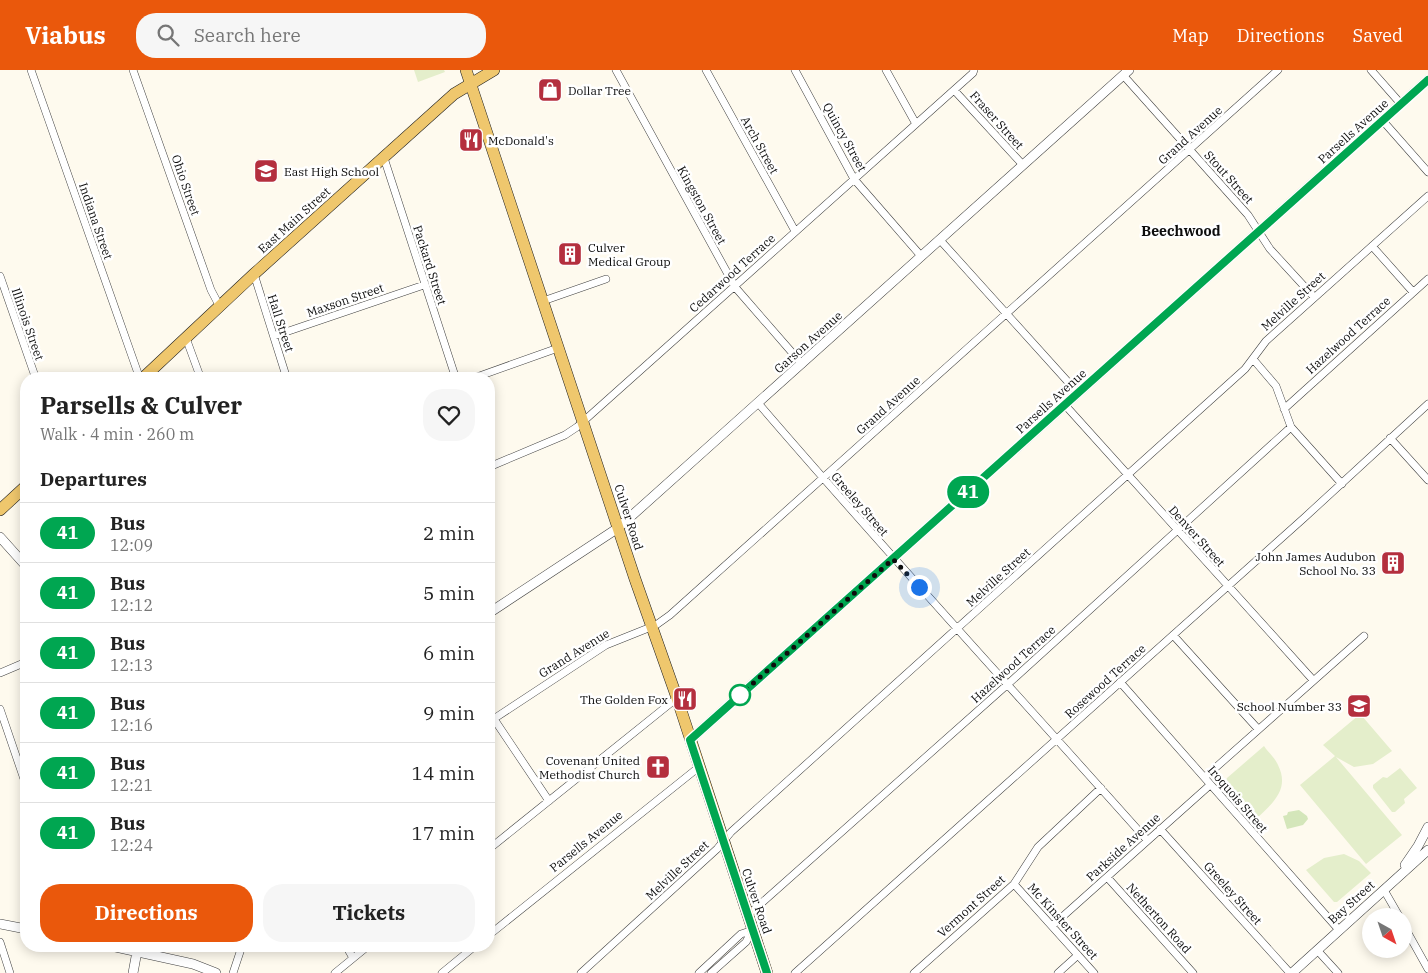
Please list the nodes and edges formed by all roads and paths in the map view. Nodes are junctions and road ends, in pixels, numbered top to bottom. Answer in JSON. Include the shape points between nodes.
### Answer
{"nodes":[{"id":1,"x":31,"y":70,"type":"edge"},
{"id":2,"x":133,"y":70,"type":"edge"},
{"id":3,"x":466,"y":70,"type":"edge"},
{"id":4,"x":494,"y":70,"type":"edge"},
{"id":5,"x":616,"y":70,"type":"edge"},
{"id":6,"x":706,"y":70,"type":"edge"},
{"id":7,"x":795,"y":70,"type":"edge"},
{"id":8,"x":886,"y":70,"type":"edge"},
{"id":9,"x":974,"y":70,"type":"edge"},
{"id":10,"x":1278,"y":70,"type":"edge"},
{"id":11,"x":1371,"y":70,"type":"edge"},
{"id":12,"x":1126,"y":73,"type":"edge"},
{"id":13,"x":1428,"y":80,"type":"edge"},
{"id":14,"x":470,"y":83,"type":"junction"},
{"id":15,"x":954,"y":90,"type":"junction"},
{"id":16,"x":1401,"y":104,"type":"junction"},
{"id":17,"x":1383,"y":121,"type":"junction"},
{"id":18,"x":916,"y":124,"type":"junction"},
{"id":19,"x":1190,"y":150,"type":"junction"},
{"id":20,"x":384,"y":158,"type":"junction"},
{"id":21,"x":1023,"y":165,"type":"junction"},
{"id":22,"x":1428,"y":172,"type":"edge"},
{"id":23,"x":854,"y":179,"type":"junction"},
{"id":24,"x":1428,"y":196,"type":"edge"},
{"id":25,"x":795,"y":231,"type":"junction"},
{"id":26,"x":1259,"y":233,"type":"junction"},
{"id":27,"x":940,"y":240,"type":"junction"},
{"id":28,"x":1372,"y":246,"type":"junction"},
{"id":29,"x":922,"y":256,"type":"junction"},
{"id":30,"x":254,"y":274,"type":"junction"},
{"id":31,"x":0,"y":276,"type":"edge"},
{"id":32,"x":1428,"y":279,"type":"edge"},
{"id":33,"x":606,"y":280,"type":"dead end"},
{"id":34,"x":424,"y":285,"type":"junction"},
{"id":35,"x":735,"y":287,"type":"junction"},
{"id":36,"x":1413,"y":292,"type":"junction"},
{"id":37,"x":1314,"y":297,"type":"junction"},
{"id":38,"x":543,"y":301,"type":"junction"},
{"id":39,"x":220,"y":307,"type":"junction"},
{"id":40,"x":1007,"y":314,"type":"junction"},
{"id":41,"x":274,"y":336,"type":"junction"},
{"id":42,"x":186,"y":338,"type":"junction"},
{"id":43,"x":558,"y":348,"type":"junction"},
{"id":44,"x":1253,"y":359,"type":"junction"},
{"id":45,"x":802,"y":364,"type":"junction"},
{"id":46,"x":34,"y":372,"type":"edge"},
{"id":47,"x":139,"y":372,"type":"edge"},
{"id":48,"x":149,"y":372,"type":"edge"},
{"id":49,"x":198,"y":372,"type":"edge"},
{"id":50,"x":285,"y":372,"type":"edge"},
{"id":51,"x":454,"y":372,"type":"edge"},
{"id":52,"x":491,"y":372,"type":"edge"},
{"id":53,"x":1078,"y":393,"type":"junction"},
{"id":54,"x":758,"y":403,"type":"junction"},
{"id":55,"x":1428,"y":404,"type":"edge"},
{"id":56,"x":1065,"y":405,"type":"junction"},
{"id":57,"x":1284,"y":408,"type":"junction"},
{"id":58,"x":583,"y":422,"type":"junction"},
{"id":59,"x":1291,"y":427,"type":"junction"},
{"id":60,"x":1390,"y":438,"type":"junction"},
{"id":61,"x":495,"y":464,"type":"edge"},
{"id":62,"x":1127,"y":475,"type":"junction"},
{"id":63,"x":822,"y":478,"type":"junction"},
{"id":64,"x":1428,"y":480,"type":"edge"},
{"id":65,"x":1342,"y":484,"type":"junction"},
{"id":66,"x":20,"y":492,"type":"edge"},
{"id":67,"x":0,"y":510,"type":"edge"},
{"id":68,"x":618,"y":528,"type":"junction"},
{"id":69,"x":1177,"y":531,"type":"junction"},
{"id":70,"x":0,"y":538,"type":"edge"},
{"id":71,"x":893,"y":559,"type":"junction"},
{"id":72,"x":20,"y":560,"type":"edge"},
{"id":73,"x":1228,"y":586,"type":"junction"},
{"id":74,"x":495,"y":609,"type":"edge"},
{"id":75,"x":651,"y":627,"type":"junction"},
{"id":76,"x":957,"y":629,"type":"junction"},
{"id":77,"x":1173,"y":635,"type":"junction"},
{"id":78,"x":1364,"y":636,"type":"dead end"},
{"id":79,"x":20,"y":665,"type":"edge"},
{"id":80,"x":0,"y":673,"type":"edge"},
{"id":81,"x":1313,"y":680,"type":"junction"},
{"id":82,"x":1120,"y":682,"type":"junction"},
{"id":83,"x":1008,"y":684,"type":"junction"},
{"id":84,"x":677,"y":698,"type":"junction"},
{"id":85,"x":0,"y":709,"type":"edge"},
{"id":86,"x":495,"y":718,"type":"edge"},
{"id":87,"x":495,"y":727,"type":"edge"},
{"id":88,"x":1258,"y":729,"type":"junction"},
{"id":89,"x":1056,"y":739,"type":"junction"},
{"id":90,"x":690,"y":740,"type":"junction"},
{"id":91,"x":20,"y":767,"type":"edge"},
{"id":92,"x":698,"y":767,"type":"junction"},
{"id":93,"x":1205,"y":777,"type":"junction"},
{"id":94,"x":1210,"y":785,"type":"junction"},
{"id":95,"x":1101,"y":788,"type":"junction"},
{"id":96,"x":549,"y":801,"type":"junction"},
{"id":97,"x":1428,"y":827,"type":"edge"},
{"id":98,"x":1160,"y":829,"type":"junction"},
{"id":99,"x":722,"y":840,"type":"junction"},
{"id":100,"x":1147,"y":840,"type":"junction"},
{"id":101,"x":495,"y":844,"type":"edge"},
{"id":102,"x":1428,"y":850,"type":"edge"},
{"id":103,"x":1107,"y":878,"type":"junction"},
{"id":104,"x":1395,"y":879,"type":"junction"},
{"id":105,"x":1014,"y":884,"type":"junction"},
{"id":106,"x":1384,"y":890,"type":"junction"},
{"id":107,"x":1394,"y":908,"type":"edge"},
{"id":108,"x":748,"y":915,"type":"junction"},
{"id":109,"x":0,"y":924,"type":"edge"},
{"id":110,"x":1052,"y":926,"type":"junction"},
{"id":111,"x":20,"y":927,"type":"edge"},
{"id":112,"x":495,"y":930,"type":"edge"},
{"id":113,"x":753,"y":930,"type":"junction"},
{"id":114,"x":1339,"y":930,"type":"junction"},
{"id":115,"x":1412,"y":940,"type":"edge"},
{"id":116,"x":0,"y":942,"type":"edge"},
{"id":117,"x":1317,"y":950,"type":"junction"},
{"id":118,"x":137,"y":952,"type":"edge"},
{"id":119,"x":149,"y":952,"type":"edge"},
{"id":120,"x":240,"y":952,"type":"edge"},
{"id":121,"x":350,"y":952,"type":"edge"},
{"id":122,"x":361,"y":952,"type":"edge"},
{"id":123,"x":468,"y":952,"type":"edge"},
{"id":124,"x":1078,"y":954,"type":"junction"},
{"id":125,"x":354,"y":958,"type":"junction"},
{"id":126,"x":1428,"y":969,"type":"edge"},
{"id":127,"x":10,"y":973,"type":"edge"},
{"id":128,"x":133,"y":973,"type":"edge"},
{"id":129,"x":216,"y":973,"type":"edge"},
{"id":130,"x":233,"y":973,"type":"edge"},
{"id":131,"x":335,"y":973,"type":"edge"},
{"id":132,"x":442,"y":973,"type":"edge"},
{"id":133,"x":581,"y":973,"type":"edge"},
{"id":134,"x":699,"y":973,"type":"edge"},
{"id":135,"x":711,"y":973,"type":"edge"},
{"id":136,"x":767,"y":973,"type":"edge"},
{"id":137,"x":795,"y":973,"type":"edge"},
{"id":138,"x":914,"y":973,"type":"edge"},
{"id":139,"x":1058,"y":973,"type":"edge"},
{"id":140,"x":1094,"y":973,"type":"edge"},
{"id":141,"x":1193,"y":973,"type":"edge"},
{"id":142,"x":1291,"y":973,"type":"edge"},
{"id":143,"x":1338,"y":973,"type":"edge"}],
"edges":[{"from":1,"to":47,"type":"street","name":"Indiana Street"},
{"from":2,"to":39,"type":"street","name":"Ohio Street","via":[[211,290]]},
{"from":3,"to":14,"type":"main road","name":"Culver Road"},
{"from":4,"to":14,"type":"main road","name":"East Main Street"},
{"from":5,"to":35,"type":"street","name":"Kingston Street"},
{"from":6,"to":25,"type":"street","name":"Arch Street"},
{"from":7,"to":23,"type":"street","name":"Quincy Street"},
{"from":8,"to":18,"type":"street"},
{"from":9,"to":15,"type":"street","name":"Cedarwood Terrace"},
{"from":10,"to":19,"type":"street","name":"Grand Avenue"},
{"from":11,"to":16,"type":"street"},
{"from":12,"to":19,"type":"street","name":"Stout Street"},
{"from":12,"to":21,"type":"street","name":"Garson Avenue"},
{"from":13,"to":16,"type":"street","name":"Parsells Avenue"},
{"from":14,"to":20,"type":"main road","name":"East Main Street"},
{"from":14,"to":38,"type":"main road","name":"Culver Road"},
{"from":15,"to":18,"type":"street","name":"Cedarwood Terrace"},
{"from":15,"to":21,"type":"street","name":"Fraser Street"},
{"from":16,"to":17,"type":"street","name":"Parsells Avenue"},
{"from":17,"to":22,"type":"street"},
{"from":17,"to":26,"type":"street","name":"Parsells Avenue"},
{"from":18,"to":23,"type":"street","name":"Cedarwood Terrace"},
{"from":19,"to":26,"type":"street","name":"Stout Street","via":[[1248,215]]},
{"from":19,"to":40,"type":"street","name":"Grand Avenue"},
{"from":20,"to":30,"type":"main road","name":"East Main Street"},
{"from":20,"to":34,"type":"street","name":"Packard Street"},
{"from":21,"to":27,"type":"street","name":"Garson Avenue"},
{"from":23,"to":25,"type":"street","name":"Cedarwood Terrace"},
{"from":23,"to":29,"type":"street","name":"Quincy Street"},
{"from":24,"to":28,"type":"street","name":"Melville Street"},
{"from":25,"to":35,"type":"street","name":"Cedarwood Terrace"},
{"from":26,"to":37,"type":"street","name":"Stout Street"},
{"from":26,"to":53,"type":"street","name":"Parsells Avenue"},
{"from":27,"to":29,"type":"street","name":"Garson Avenue"},
{"from":27,"to":40,"type":"street"},
{"from":28,"to":36,"type":"street"},
{"from":28,"to":37,"type":"street","name":"Melville Street"},
{"from":29,"to":45,"type":"street","name":"Garson Avenue"},
{"from":30,"to":39,"type":"main road","name":"East Main Street"},
{"from":30,"to":41,"type":"street","name":"Hall Street"},
{"from":31,"to":46,"type":"street","name":"Illinois Street"},
{"from":32,"to":36,"type":"street","name":"Hazelwood Terrace"},
{"from":33,"to":38,"type":"street"},
{"from":34,"to":41,"type":"street","name":"Maxson Street"},
{"from":34,"to":51,"type":"street","name":"Packard Street"},
{"from":35,"to":45,"type":"street","name":"Kingston Street"},
{"from":35,"to":58,"type":"street","name":"Cedarwood Terrace"},
{"from":36,"to":57,"type":"street","name":"Hazelwood Terrace"},
{"from":37,"to":44,"type":"street","name":"Melville Street","via":[[1266,341]]},
{"from":38,"to":43,"type":"main road","name":"Culver Road"},
{"from":39,"to":42,"type":"main road","name":"East Main Street"},
{"from":40,"to":53,"type":"street"},
{"from":40,"to":63,"type":"street","name":"Grand Avenue"},
{"from":41,"to":50,"type":"street","name":"Hall Street"},
{"from":42,"to":48,"type":"main road","name":"East Main Street"},
{"from":42,"to":49,"type":"street"},
{"from":43,"to":52,"type":"street"},
{"from":43,"to":58,"type":"main road","name":"Culver Road"},
{"from":44,"to":57,"type":"street","via":[[1276,386]]},
{"from":44,"to":62,"type":"street","name":"Melville Street"},
{"from":45,"to":54,"type":"street","name":"Garson Avenue"},
{"from":53,"to":56,"type":"street","name":"Parsells Avenue"},
{"from":54,"to":63,"type":"street","name":"Greeley Street"},
{"from":54,"to":68,"type":"street","name":"Garson Avenue"},
{"from":55,"to":60,"type":"street","name":"Rosewood Terrace"},
{"from":56,"to":62,"type":"street","name":"Denver Street"},
{"from":56,"to":71,"type":"street","name":"Parsells Avenue"},
{"from":57,"to":59,"type":"street"},
{"from":58,"to":61,"type":"street","name":"Cedarwood Terrace","via":[[565,435]]},
{"from":58,"to":68,"type":"main road","name":"Culver Road"},
{"from":59,"to":65,"type":"street"},
{"from":59,"to":69,"type":"street","name":"Hazelwood Terrace"},
{"from":60,"to":64,"type":"street"},
{"from":60,"to":65,"type":"street","name":"Rosewood Terrace"},
{"from":62,"to":69,"type":"street","name":"Denver Street"},
{"from":62,"to":76,"type":"street","name":"Melville Street"},
{"from":63,"to":71,"type":"street","name":"Greeley Street"},
{"from":63,"to":75,"type":"street","name":"Grand Avenue","via":[[670,615]]},
{"from":65,"to":73,"type":"street","name":"Rosewood Terrace"},
{"from":66,"to":67,"type":"main road"},
{"from":68,"to":74,"type":"street","name":"Garson Avenue"},
{"from":68,"to":75,"type":"main road","name":"Culver Road"},
{"from":69,"to":73,"type":"street","name":"Denver Street"},
{"from":69,"to":83,"type":"street","name":"Hazelwood Terrace"},
{"from":70,"to":72,"type":"street"},
{"from":71,"to":76,"type":"street","name":"Greeley Street"},
{"from":71,"to":90,"type":"street","name":"Parsells Avenue"},
{"from":73,"to":77,"type":"street","name":"Rosewood Terrace"},
{"from":73,"to":81,"type":"street","name":"Denver Street"},
{"from":75,"to":84,"type":"main road","name":"Culver Road"},
{"from":75,"to":86,"type":"street","name":"Grand Avenue","via":[[606,645]]},
{"from":76,"to":83,"type":"street","name":"Greeley Street"},
{"from":76,"to":99,"type":"street","name":"Melville Street"},
{"from":77,"to":82,"type":"street","name":"Rosewood Terrace"},
{"from":77,"to":88,"type":"street"},
{"from":78,"to":81,"type":"street"},
{"from":79,"to":80,"type":"street"},
{"from":81,"to":88,"type":"street"},
{"from":82,"to":89,"type":"street","name":"Rosewood Terrace"},
{"from":82,"to":93,"type":"street","name":"Iroquois Street"},
{"from":83,"to":89,"type":"street","name":"Greeley Street"},
{"from":83,"to":108,"type":"street","name":"Hazelwood Terrace"},
{"from":84,"to":90,"type":"main road","name":"Culver Road"},
{"from":84,"to":96,"type":"street"},
{"from":85,"to":91,"type":"street"},
{"from":87,"to":96,"type":"street"},
{"from":88,"to":93,"type":"street"},
{"from":89,"to":95,"type":"street","name":"Greeley Street"},
{"from":89,"to":137,"type":"street","name":"Rosewood Terrace"},
{"from":90,"to":92,"type":"main road","name":"Culver Road"},
{"from":92,"to":99,"type":"main road","name":"Culver Road"},
{"from":92,"to":112,"type":"street","name":"Parsells Avenue"},
{"from":93,"to":94,"type":"street","name":"Iroquois Street"},
{"from":94,"to":98,"type":"street","name":"Parkside Avenue"},
{"from":94,"to":114,"type":"street","name":"Iroquois Street"},
{"from":95,"to":100,"type":"street","name":"Greeley Street"},
{"from":95,"to":105,"type":"street","name":"Vermont Street","via":[[1038,847]]},
{"from":96,"to":101,"type":"street"},
{"from":97,"to":104,"type":"street"},
{"from":98,"to":100,"type":"street","name":"Parkside Avenue"},
{"from":98,"to":142,"type":"street","name":"Greeley Street"},
{"from":99,"to":108,"type":"main road","name":"Culver Road"},
{"from":99,"to":133,"type":"street","name":"Melville Street","via":[[717,849]]},
{"from":100,"to":103,"type":"street","name":"Parkside Avenue"},
{"from":102,"to":104,"type":"street","name":"Bay Street"},
{"from":103,"to":110,"type":"street","name":"Parkside Avenue"},
{"from":103,"to":141,"type":"street","name":"Netherton Road"},
{"from":104,"to":106,"type":"street","name":"Bay Street"},
{"from":105,"to":110,"type":"street","name":"Mc Kinster Street"},
{"from":105,"to":138,"type":"street","name":"Vermont Street"},
{"from":106,"to":107,"type":"street"},
{"from":106,"to":114,"type":"street","name":"Bay Street"},
{"from":108,"to":113,"type":"main road","name":"Culver Road"},
{"from":109,"to":111,"type":"street"},
{"from":110,"to":124,"type":"street","name":"Mc Kinster Street"},
{"from":113,"to":134,"type":"street","via":[[741,934]]},
{"from":113,"to":135,"type":"street","via":[[746,942]]},
{"from":113,"to":136,"type":"main road","name":"Culver Road"},
{"from":114,"to":117,"type":"street","name":"Bay Street"},
{"from":115,"to":126,"type":"street"},
{"from":116,"to":127,"type":"street"},
{"from":117,"to":142,"type":"street","name":"Bay Street"},
{"from":117,"to":143,"type":"street"},
{"from":118,"to":128,"type":"street"},
{"from":119,"to":129,"type":"street"},
{"from":120,"to":130,"type":"street"},
{"from":121,"to":125,"type":"street"},
{"from":122,"to":125,"type":"street"},
{"from":123,"to":132,"type":"street"},
{"from":124,"to":139,"type":"street"},
{"from":124,"to":140,"type":"street","name":"Mc Kinster Street"},
{"from":125,"to":131,"type":"street"}]}
